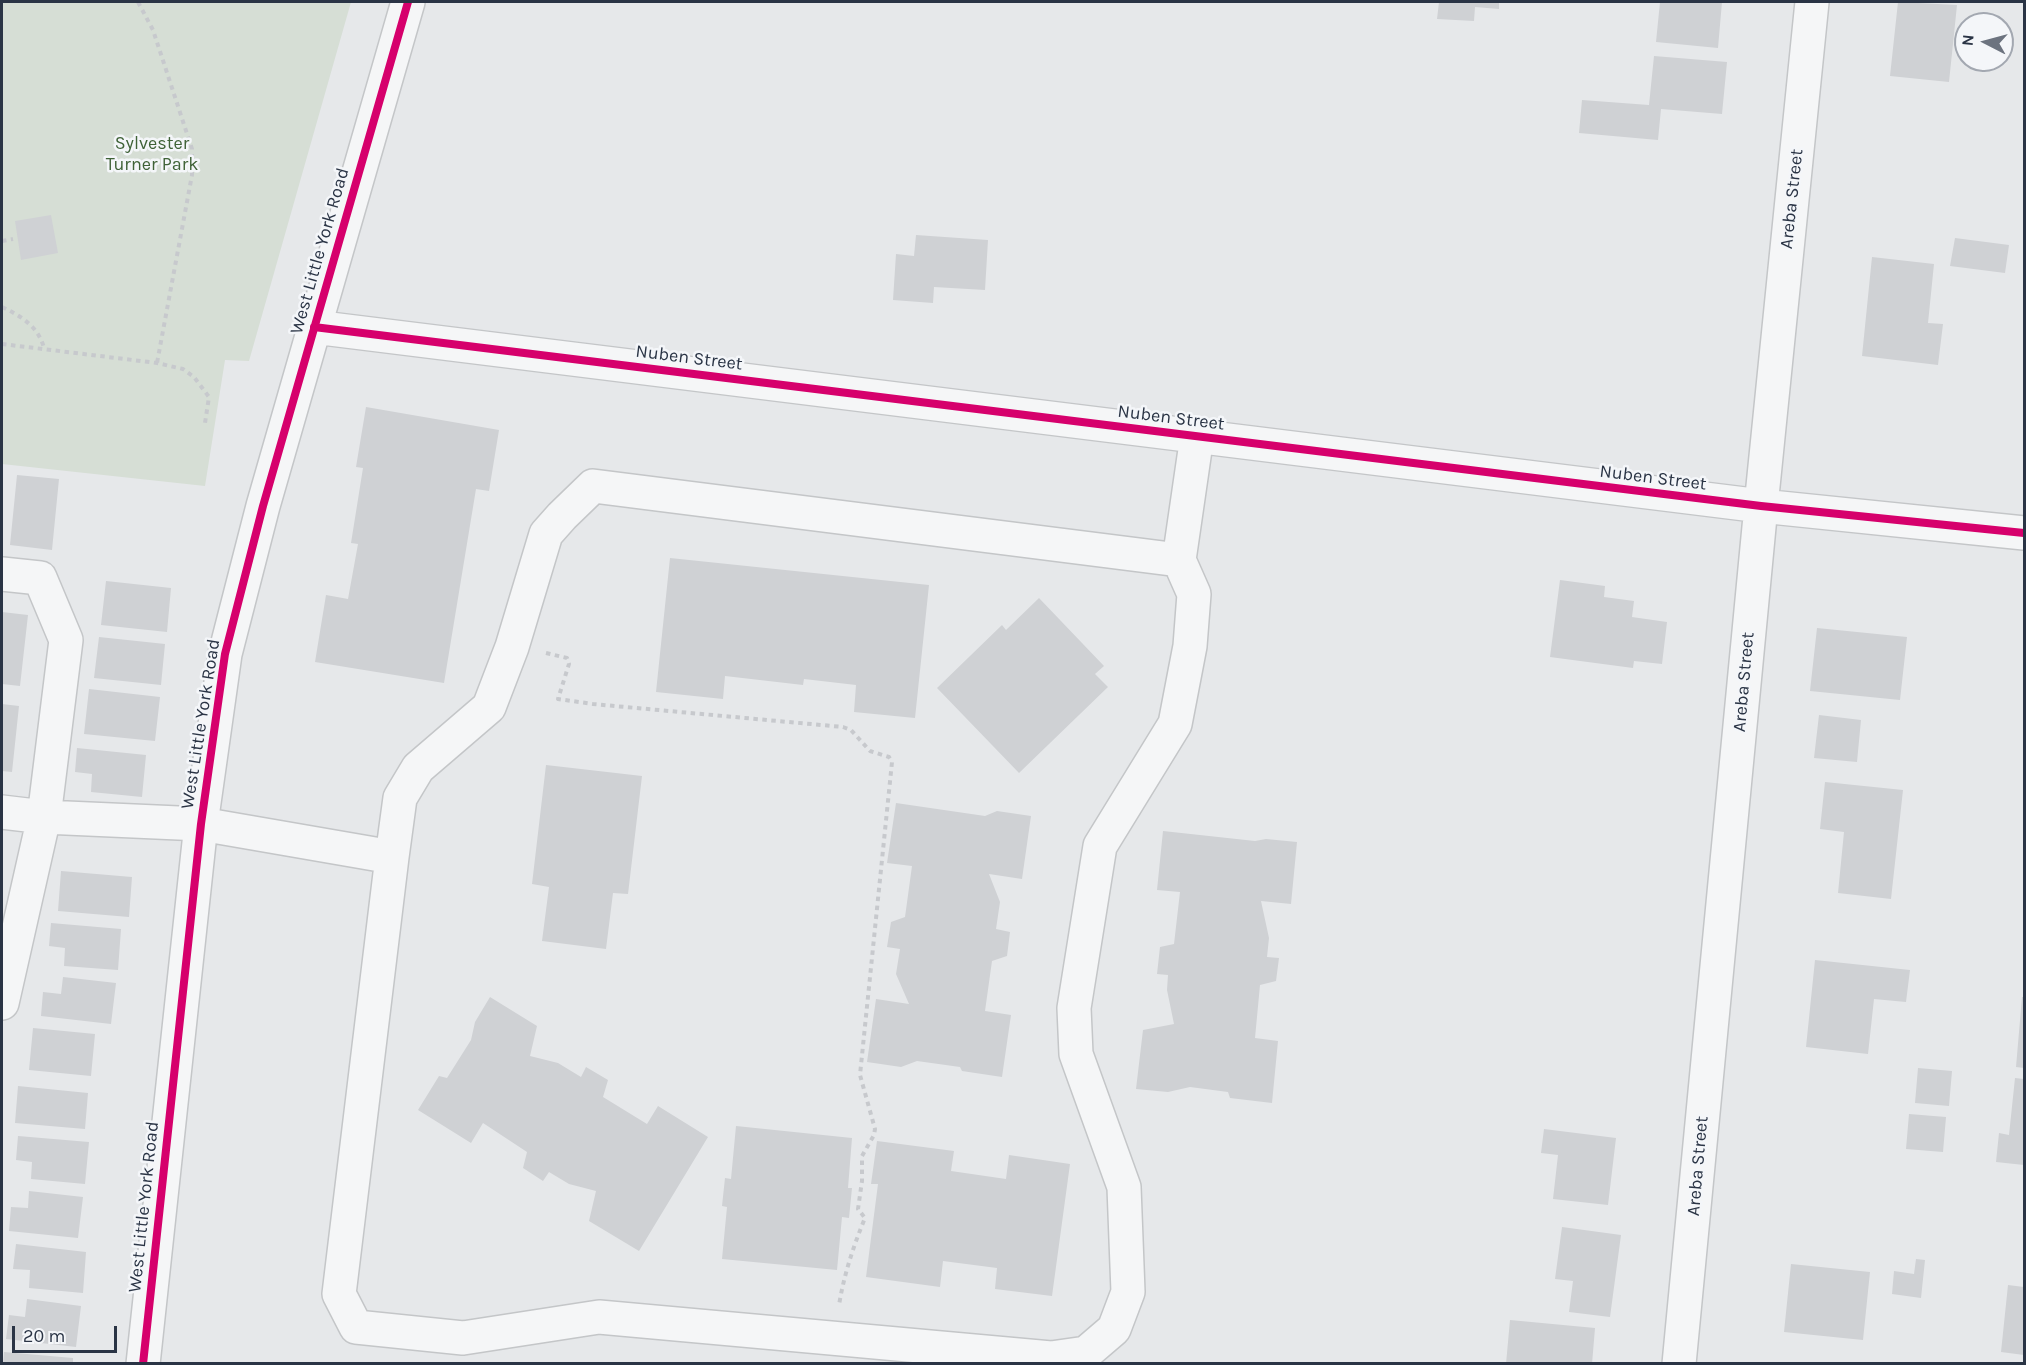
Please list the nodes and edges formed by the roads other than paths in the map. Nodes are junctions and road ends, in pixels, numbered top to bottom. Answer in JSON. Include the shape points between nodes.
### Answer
{"nodes":[{"id":1,"x":408,"y":2,"type":"edge"},
{"id":2,"x":1812,"y":2,"type":"edge"},
{"id":3,"x":314,"y":327,"type":"junction"},
{"id":4,"x":1197,"y":436,"type":"junction"},
{"id":5,"x":1761,"y":506,"type":"junction"},
{"id":6,"x":2025,"y":533,"type":"edge"},
{"id":7,"x":1179,"y":560,"type":"junction"},
{"id":8,"x":2,"y":574,"type":"edge"},
{"id":9,"x":2,"y":812,"type":"edge"},
{"id":10,"x":44,"y":817,"type":"junction"},
{"id":11,"x":201,"y":824,"type":"junction"},
{"id":12,"x":392,"y":857,"type":"junction"},
{"id":13,"x":2,"y":1003,"type":"edge"},
{"id":14,"x":143,"y":1364,"type":"edge"},
{"id":15,"x":1679,"y":1364,"type":"edge"}],
"edges":[{"from":1,"to":3,"type":"street","name":"West Little York Road"},
{"from":2,"to":5,"type":"street","name":"Areba Street"},
{"from":3,"to":4,"type":"street","name":"Nuben Street"},
{"from":3,"to":11,"type":"street","name":"West Little York Road","via":[[225,654]]},
{"from":4,"to":5,"type":"street","name":"Nuben Street"},
{"from":4,"to":7,"type":"street"},
{"from":5,"to":6,"type":"street","name":"Nuben Street"},
{"from":5,"to":15,"type":"street","name":"Areba Street"},
{"from":7,"to":12,"type":"street","via":[[593,486],[546,534],[513,647],[489,707],[418,768],[400,798]]},
{"from":7,"to":12,"type":"street","via":[[1194,594],[1190,646],[1175,724],[1100,846],[1074,1008],[1076,1054],[1124,1188],[1128,1292],[1114,1329],[1086,1353],[1051,1358],[599,1317],[463,1338],[356,1327],[339,1294]]},
{"from":8,"to":10,"type":"street","via":[[40,578],[66,640]]},
{"from":9,"to":10,"type":"street"},
{"from":10,"to":11,"type":"street"},
{"from":10,"to":13,"type":"street"},
{"from":11,"to":12,"type":"street"},
{"from":11,"to":14,"type":"street","name":"West Little York Road"}]}
